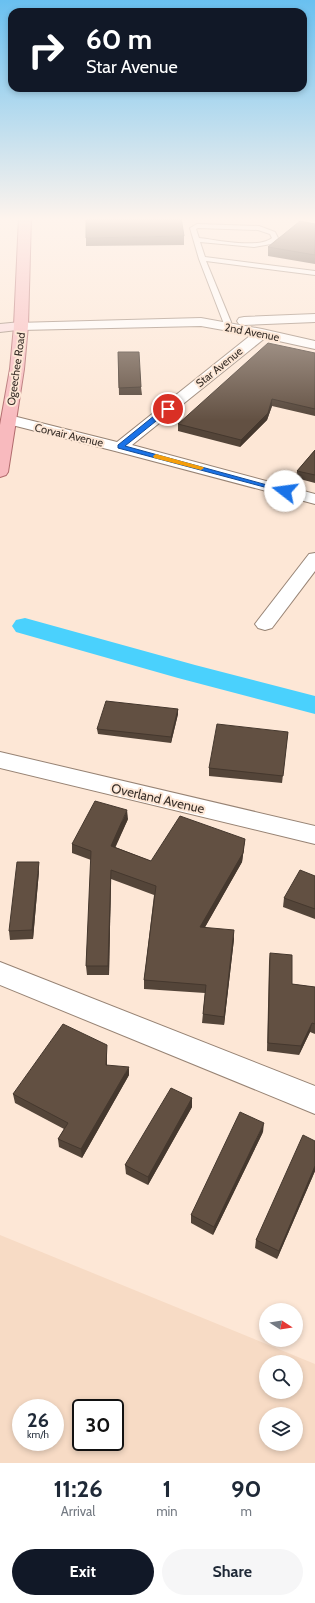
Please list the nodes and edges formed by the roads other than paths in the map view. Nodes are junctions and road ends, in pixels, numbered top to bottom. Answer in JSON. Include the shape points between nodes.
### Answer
{"nodes":[{"id":1,"x":22,"y":285,"type":"edge"},
{"id":2,"x":212,"y":285,"type":"edge"},
{"id":3,"x":315,"y":318,"type":"edge"},
{"id":4,"x":201,"y":322,"type":"junction"},
{"id":5,"x":227,"y":322,"type":"junction"},
{"id":6,"x":21,"y":326,"type":"junction"},
{"id":7,"x":0,"y":328,"type":"edge"},
{"id":8,"x":262,"y":333,"type":"junction"},
{"id":9,"x":315,"y":345,"type":"edge"},
{"id":10,"x":9,"y":420,"type":"junction"},
{"id":11,"x":120,"y":447,"type":"junction"},
{"id":12,"x":0,"y":472,"type":"edge"},
{"id":13,"x":315,"y":499,"type":"edge"},
{"id":14,"x":315,"y":558,"type":"edge"},
{"id":15,"x":265,"y":624,"type":"dead end"},
{"id":16,"x":0,"y":760,"type":"edge"},
{"id":17,"x":315,"y":835,"type":"edge"},
{"id":18,"x":0,"y":973,"type":"edge"},
{"id":19,"x":315,"y":1100,"type":"edge"}],
"edges":[{"from":1,"to":6,"type":"main road","name":"Ogeechee Road"},
{"from":2,"to":5,"type":"lane"},
{"from":3,"to":5,"type":"street"},
{"from":4,"to":5,"type":"street"},
{"from":4,"to":6,"type":"street","name":"2nd Avenue"},
{"from":4,"to":8,"type":"street","name":"2nd Avenue"},
{"from":6,"to":7,"type":"main road"},
{"from":6,"to":10,"type":"main road","name":"Ogeechee Road"},
{"from":8,"to":9,"type":"street","name":"2nd Avenue"},
{"from":8,"to":11,"type":"street","name":"Star Avenue"},
{"from":10,"to":11,"type":"street","name":"Corvair Avenue"},
{"from":10,"to":12,"type":"main road","name":"Ogeechee Road"},
{"from":11,"to":13,"type":"street","name":"Corvair Avenue"},
{"from":14,"to":15,"type":"street"},
{"from":16,"to":17,"type":"street","name":"Overland Avenue"},
{"from":18,"to":19,"type":"street"}]}
